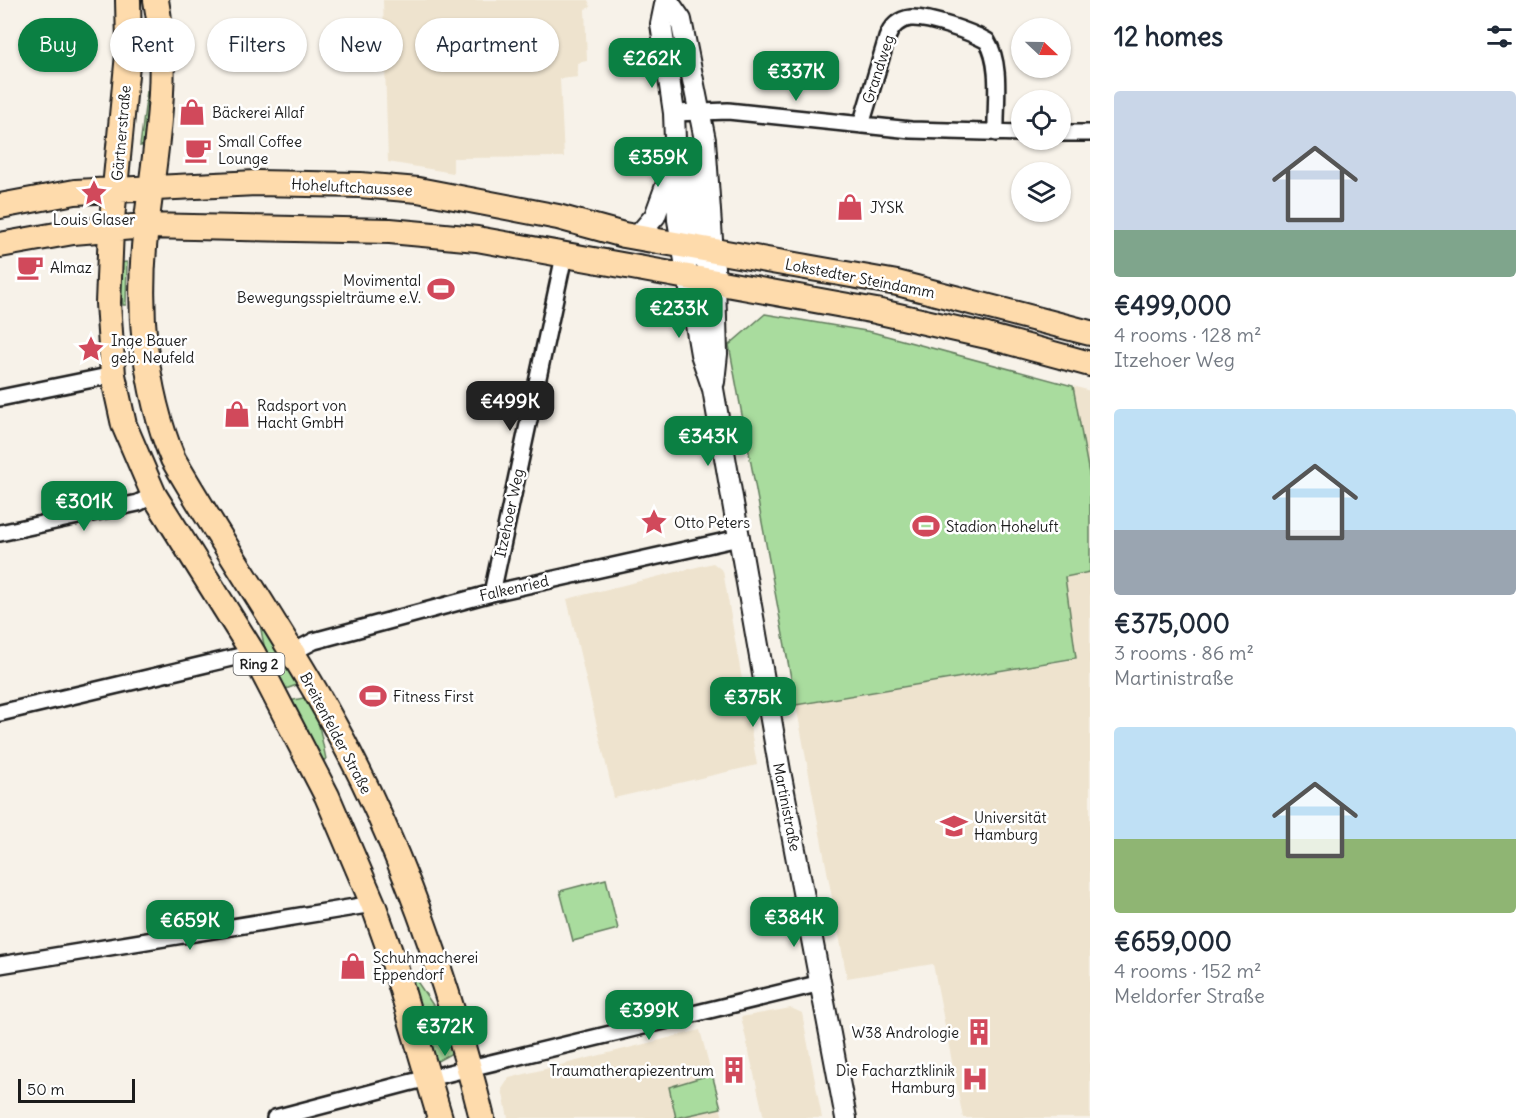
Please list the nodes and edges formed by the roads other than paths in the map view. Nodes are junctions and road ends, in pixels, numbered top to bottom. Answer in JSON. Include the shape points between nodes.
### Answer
{"nodes":[{"id":1,"x":128,"y":0,"type":"edge"},
{"id":2,"x":156,"y":0,"type":"edge"},
{"id":3,"x":667,"y":0,"type":"edge"},
{"id":4,"x":701,"y":112,"type":"junction"},
{"id":5,"x":674,"y":113,"type":"junction"},
{"id":6,"x":861,"y":125,"type":"junction"},
{"id":7,"x":996,"y":133,"type":"junction"},
{"id":8,"x":1011,"y":133,"type":"edge"},
{"id":9,"x":1071,"y":133,"type":"edge"},
{"id":10,"x":1090,"y":133,"type":"edge"},
{"id":11,"x":676,"y":154,"type":"junction"},
{"id":12,"x":152,"y":188,"type":"junction"},
{"id":13,"x":116,"y":190,"type":"junction"},
{"id":14,"x":0,"y":206,"type":"edge"},
{"id":15,"x":146,"y":225,"type":"junction"},
{"id":16,"x":111,"y":229,"type":"junction"},
{"id":17,"x":637,"y":237,"type":"junction"},
{"id":18,"x":0,"y":245,"type":"edge"},
{"id":19,"x":564,"y":256,"type":"junction"},
{"id":20,"x":699,"y":264,"type":"junction"},
{"id":21,"x":1090,"y":333,"type":"edge"},
{"id":22,"x":1090,"y":364,"type":"edge"},
{"id":23,"x":113,"y":375,"type":"junction"},
{"id":24,"x":713,"y":389,"type":"junction"},
{"id":25,"x":0,"y":398,"type":"edge"},
{"id":26,"x":154,"y":495,"type":"junction"},
{"id":27,"x":0,"y":533,"type":"edge"},
{"id":28,"x":739,"y":538,"type":"junction"},
{"id":29,"x":492,"y":593,"type":"junction"},
{"id":30,"x":293,"y":652,"type":"junction"},
{"id":31,"x":253,"y":653,"type":"junction"},
{"id":32,"x":0,"y":712,"type":"edge"},
{"id":33,"x":373,"y":904,"type":"junction"},
{"id":34,"x":0,"y":965,"type":"edge"},
{"id":35,"x":821,"y":983,"type":"junction"},
{"id":36,"x":470,"y":1069,"type":"junction"},
{"id":37,"x":428,"y":1078,"type":"junction"},
{"id":38,"x":275,"y":1118,"type":"edge"},
{"id":39,"x":440,"y":1118,"type":"edge"},
{"id":40,"x":482,"y":1118,"type":"edge"},
{"id":41,"x":846,"y":1118,"type":"edge"}],
"edges":[{"from":1,"to":13,"type":"main road","name":"Gärtnerstraße","number":"Ring 2","via":[[127,67]]},
{"from":2,"to":12,"type":"main road","number":"Ring 2","via":[[161,60]]},
{"from":3,"to":4,"type":"street","via":[[681,20]]},
{"from":3,"to":5,"type":"street","via":[[661,24]]},
{"from":4,"to":5,"type":"street","name":"Grandweg"},
{"from":4,"to":6,"type":"street","name":"Grandweg","via":[[728,111]]},
{"from":4,"to":20,"type":"street"},
{"from":5,"to":11,"type":"street"},
{"from":5,"to":20,"type":"street","via":[[689,158]]},
{"from":6,"to":7,"type":"street","name":"Grandweg"},
{"from":6,"to":7,"type":"street","name":"Grandweg","via":[[891,28],[909,18],[923,19],[987,41],[995,64]]},
{"from":7,"to":8,"type":"street","name":"Grandweg"},
{"from":9,"to":10,"type":"street"},
{"from":11,"to":17,"type":"street","via":[[658,208]]},
{"from":11,"to":20,"type":"street","via":[[678,220]]},
{"from":12,"to":13,"type":"main road","name":"Hoheluftchaussee"},
{"from":12,"to":15,"type":"main road","number":"Ring 2"},
{"from":12,"to":17,"type":"main road","name":"Hoheluftchaussee","via":[[256,183],[418,189]]},
{"from":13,"to":14,"type":"main road","name":"Hoheluftchaussee","via":[[75,192]]},
{"from":13,"to":16,"type":"main road","name":"Gärtnerstraße","number":"Ring 2"},
{"from":15,"to":16,"type":"main road"},
{"from":15,"to":19,"type":"main road","via":[[390,231],[477,239]]},
{"from":15,"to":30,"type":"main road","name":"Breitenfelder Straße","number":"Ring 2","via":[[146,353],[160,425],[173,459],[201,507]]},
{"from":16,"to":18,"type":"main road"},
{"from":16,"to":23,"type":"main road","number":"Ring 2","via":[[108,303]]},
{"from":17,"to":20,"type":"main road","name":"Hoheluftchaussee"},
{"from":19,"to":20,"type":"main road"},
{"from":19,"to":29,"type":"street","name":"Itzehoer Weg"},
{"from":20,"to":21,"type":"main road","name":"Lokstedter Steindamm","via":[[897,283]]},
{"from":20,"to":22,"type":"main road","name":"Lokstedter Steindamm"},
{"from":20,"to":24,"type":"street","name":"Martinistraße","via":[[717,354]]},
{"from":20,"to":24,"type":"street","name":"Martinistraße","via":[[701,354]]},
{"from":23,"to":25,"type":"street"},
{"from":23,"to":26,"type":"main road","number":"Ring 2","via":[[124,425]]},
{"from":24,"to":28,"type":"street","name":"Martinistraße"},
{"from":26,"to":27,"type":"street","via":[[138,503]]},
{"from":26,"to":31,"type":"main road","number":"Ring 2"},
{"from":28,"to":29,"type":"street","name":"Falkenried"},
{"from":28,"to":35,"type":"street","name":"Martinistraße"},
{"from":29,"to":30,"type":"street","name":"Falkenried","via":[[314,641]]},
{"from":30,"to":36,"type":"main road","name":"Breitenfelder Straße","number":"Ring 2","via":[[364,784],[412,894]]},
{"from":31,"to":32,"type":"street"},
{"from":31,"to":33,"type":"main road","number":"Ring 2","via":[[327,796]]},
{"from":33,"to":34,"type":"street"},
{"from":33,"to":37,"type":"main road","number":"Ring 2"},
{"from":35,"to":36,"type":"street"},
{"from":35,"to":41,"type":"street","name":"Martinistraße"},
{"from":36,"to":37,"type":"street"},
{"from":36,"to":40,"type":"main road","name":"Breitenfelder Straße"},
{"from":37,"to":38,"type":"street"},
{"from":37,"to":39,"type":"main road","number":"Ring 2"}]}
